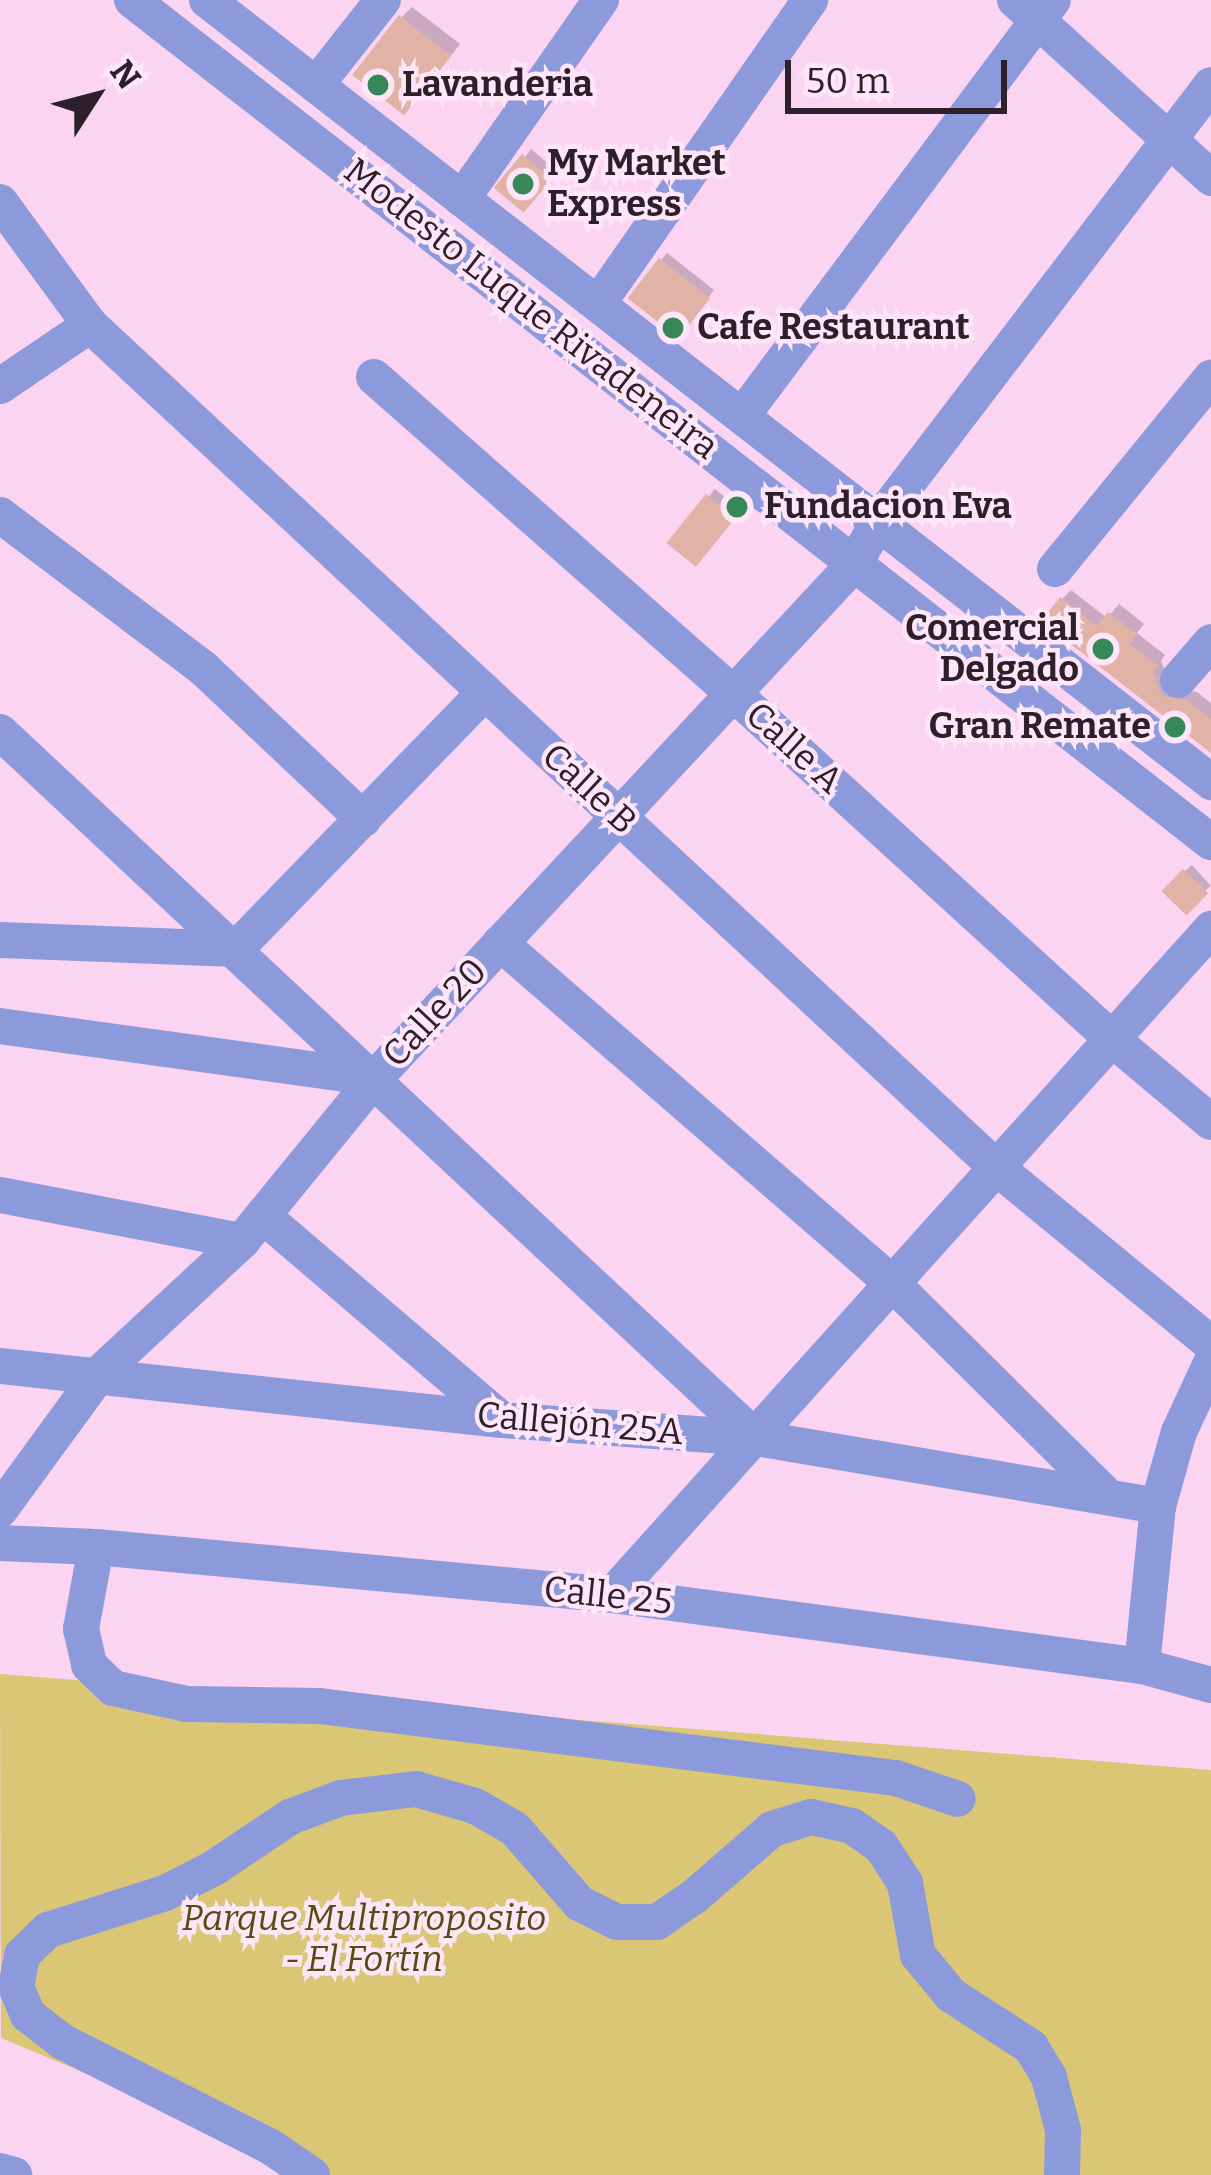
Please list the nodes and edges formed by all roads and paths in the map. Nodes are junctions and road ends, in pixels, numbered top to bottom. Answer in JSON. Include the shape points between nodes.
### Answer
{"nodes":[{"id":1,"x":132,"y":0,"type":"edge"},
{"id":2,"x":207,"y":0,"type":"edge"},
{"id":3,"x":383,"y":0,"type":"edge"},
{"id":4,"x":601,"y":0,"type":"edge"},
{"id":5,"x":810,"y":0,"type":"edge"},
{"id":6,"x":1035,"y":7,"type":"edge"},
{"id":7,"x":316,"y":85,"type":"junction"},
{"id":8,"x":1211,"y":86,"type":"edge"},
{"id":9,"x":1168,"y":140,"type":"junction"},
{"id":10,"x":1211,"y":178,"type":"edge"},
{"id":11,"x":462,"y":199,"type":"junction"},
{"id":12,"x":0,"y":202,"type":"edge"},
{"id":13,"x":598,"y":304,"type":"junction"},
{"id":14,"x":90,"y":325,"type":"junction"},
{"id":15,"x":374,"y":377,"type":"dead end"},
{"id":16,"x":1211,"y":379,"type":"edge"},
{"id":17,"x":0,"y":386,"type":"edge"},
{"id":18,"x":742,"y":416,"type":"junction"},
{"id":19,"x":733,"y":465,"type":"junction"},
{"id":20,"x":814,"y":472,"type":"junction"},
{"id":21,"x":884,"y":514,"type":"junction"},
{"id":22,"x":0,"y":515,"type":"edge"},
{"id":23,"x":855,"y":563,"type":"junction"},
{"id":24,"x":1055,"y":569,"type":"dead end"},
{"id":25,"x":1211,"y":642,"type":"edge"},
{"id":26,"x":1076,"y":676,"type":"junction"},
{"id":27,"x":1178,"y":680,"type":"dead end"},
{"id":28,"x":1012,"y":688,"type":"junction"},
{"id":29,"x":485,"y":692,"type":"junction"},
{"id":30,"x":734,"y":693,"type":"junction"},
{"id":31,"x":0,"y":732,"type":"edge"},
{"id":32,"x":1211,"y":782,"type":"edge"},
{"id":33,"x":618,"y":817,"type":"junction"},
{"id":34,"x":363,"y":819,"type":"junction"},
{"id":35,"x":1211,"y":842,"type":"edge"},
{"id":36,"x":1211,"y":929,"type":"edge"},
{"id":37,"x":0,"y":940,"type":"edge"},
{"id":38,"x":500,"y":943,"type":"junction"},
{"id":39,"x":236,"y":949,"type":"junction"},
{"id":40,"x":0,"y":1026,"type":"edge"},
{"id":41,"x":1112,"y":1040,"type":"junction"},
{"id":42,"x":375,"y":1078,"type":"junction"},
{"id":43,"x":1211,"y":1122,"type":"edge"},
{"id":44,"x":997,"y":1168,"type":"junction"},
{"id":45,"x":0,"y":1195,"type":"edge"},
{"id":46,"x":253,"y":1229,"type":"junction"},
{"id":47,"x":892,"y":1283,"type":"junction"},
{"id":48,"x":1211,"y":1344,"type":"edge"},
{"id":49,"x":1211,"y":1364,"type":"edge"},
{"id":50,"x":0,"y":1366,"type":"edge"},
{"id":51,"x":100,"y":1373,"type":"junction"},
{"id":52,"x":502,"y":1420,"type":"junction"},
{"id":53,"x":756,"y":1438,"type":"junction"},
{"id":54,"x":1108,"y":1497,"type":"junction"},
{"id":55,"x":1157,"y":1506,"type":"junction"},
{"id":56,"x":0,"y":1510,"type":"edge"},
{"id":57,"x":0,"y":1543,"type":"edge"},
{"id":58,"x":96,"y":1547,"type":"junction"},
{"id":59,"x":612,"y":1595,"type":"junction"},
{"id":60,"x":1142,"y":1666,"type":"junction"},
{"id":61,"x":1211,"y":1685,"type":"edge"},
{"id":62,"x":958,"y":1799,"type":"dead end"},
{"id":63,"x":0,"y":2171,"type":"edge"},
{"id":64,"x":14,"y":2175,"type":"edge"},
{"id":65,"x":312,"y":2175,"type":"edge"},
{"id":66,"x":1062,"y":2175,"type":"edge"}],
"edges":[{"from":1,"to":19,"type":"street","name":"Modesto Luque Rivadeneira"},
{"from":2,"to":7,"type":"street","name":"Modesto Luque Rivadeneira"},
{"from":3,"to":7,"type":"street"},
{"from":4,"to":11,"type":"street"},
{"from":5,"to":13,"type":"street"},
{"from":6,"to":9,"type":"street"},
{"from":6,"to":18,"type":"street"},
{"from":7,"to":11,"type":"street","name":"Modesto Luque Rivadeneira"},
{"from":8,"to":9,"type":"street","name":"Calle 20"},
{"from":9,"to":10,"type":"street"},
{"from":9,"to":21,"type":"street","name":"Calle 20"},
{"from":11,"to":13,"type":"street","name":"Modesto Luque Rivadeneira"},
{"from":12,"to":14,"type":"street","name":"Calle B"},
{"from":13,"to":18,"type":"street","name":"Modesto Luque Rivadeneira"},
{"from":14,"to":17,"type":"street"},
{"from":14,"to":29,"type":"street","name":"Calle B"},
{"from":15,"to":30,"type":"street","name":"Calle A"},
{"from":16,"to":24,"type":"street"},
{"from":18,"to":20,"type":"street","name":"Modesto Luque Rivadeneira"},
{"from":19,"to":20,"type":"street","via":[[767,473],[795,494]]},
{"from":19,"to":23,"type":"street","name":"Modesto Luque Rivadeneira"},
{"from":20,"to":21,"type":"street","name":"Modesto Luque Rivadeneira"},
{"from":21,"to":23,"type":"street","name":"Calle 20"},
{"from":21,"to":26,"type":"street","name":"Modesto Luque Rivadeneira"},
{"from":22,"to":34,"type":"street","via":[[204,669]]},
{"from":23,"to":28,"type":"street","name":"Modesto Luque Rivadeneira"},
{"from":23,"to":30,"type":"street","name":"Calle 20"},
{"from":25,"to":27,"type":"street"},
{"from":26,"to":28,"type":"street","via":[[1060,679],[1031,666]]},
{"from":26,"to":32,"type":"street","name":"Modesto Luque Rivadeneira"},
{"from":28,"to":35,"type":"street","name":"Modesto Luque Rivadeneira"},
{"from":29,"to":33,"type":"street","name":"Calle B"},
{"from":29,"to":34,"type":"street"},
{"from":30,"to":33,"type":"street","name":"Calle 20"},
{"from":30,"to":41,"type":"street","name":"Calle A"},
{"from":31,"to":39,"type":"street"},
{"from":33,"to":38,"type":"street","name":"Calle 20"},
{"from":33,"to":44,"type":"street","name":"Calle B"},
{"from":34,"to":39,"type":"street"},
{"from":36,"to":41,"type":"street"},
{"from":37,"to":39,"type":"street"},
{"from":38,"to":42,"type":"street","name":"Calle 20"},
{"from":38,"to":47,"type":"street"},
{"from":39,"to":42,"type":"street"},
{"from":40,"to":42,"type":"street"},
{"from":41,"to":43,"type":"street","name":"Calle A"},
{"from":41,"to":44,"type":"street"},
{"from":42,"to":46,"type":"street","name":"Calle 20"},
{"from":42,"to":53,"type":"street"},
{"from":44,"to":47,"type":"street"},
{"from":44,"to":48,"type":"street","name":"Calle B"},
{"from":45,"to":46,"type":"street"},
{"from":46,"to":51,"type":"street","name":"Calle 20"},
{"from":46,"to":52,"type":"street"},
{"from":47,"to":53,"type":"street"},
{"from":47,"to":54,"type":"street"},
{"from":49,"to":55,"type":"street"},
{"from":50,"to":51,"type":"street","name":"Callejón 25A"},
{"from":51,"to":52,"type":"street","name":"Callejón 25A"},
{"from":51,"to":56,"type":"street","name":"Calle 20"},
{"from":52,"to":53,"type":"street","name":"Callejón 25A"},
{"from":53,"to":54,"type":"street","name":"Callejón 25A"},
{"from":53,"to":59,"type":"street"},
{"from":54,"to":55,"type":"street","name":"Callejón 25A"},
{"from":55,"to":60,"type":"street"},
{"from":57,"to":58,"type":"street","name":"Calle 25"},
{"from":58,"to":59,"type":"street","name":"Calle 25"},
{"from":58,"to":62,"type":"street","via":[[81,1629],[89,1665],[113,1688],[187,1704],[320,1706],[896,1778]]},
{"from":59,"to":60,"type":"street","name":"Calle 25"},
{"from":60,"to":61,"type":"street","name":"Calle 25"},
{"from":63,"to":64,"type":"street"},
{"from":65,"to":66,"type":"street","via":[[271,2146],[63,2042],[28,2015],[16,1987],[22,1955],[48,1930],[165,1893],[290,1817],[341,1798],[416,1789],[475,1805],[515,1829],[579,1903],[617,1922],[657,1922],[772,1829],[811,1816],[852,1826],[880,1846],[905,1883],[918,1955],[951,1995],[1031,2047],[1049,2077],[1063,2130]]}]}
